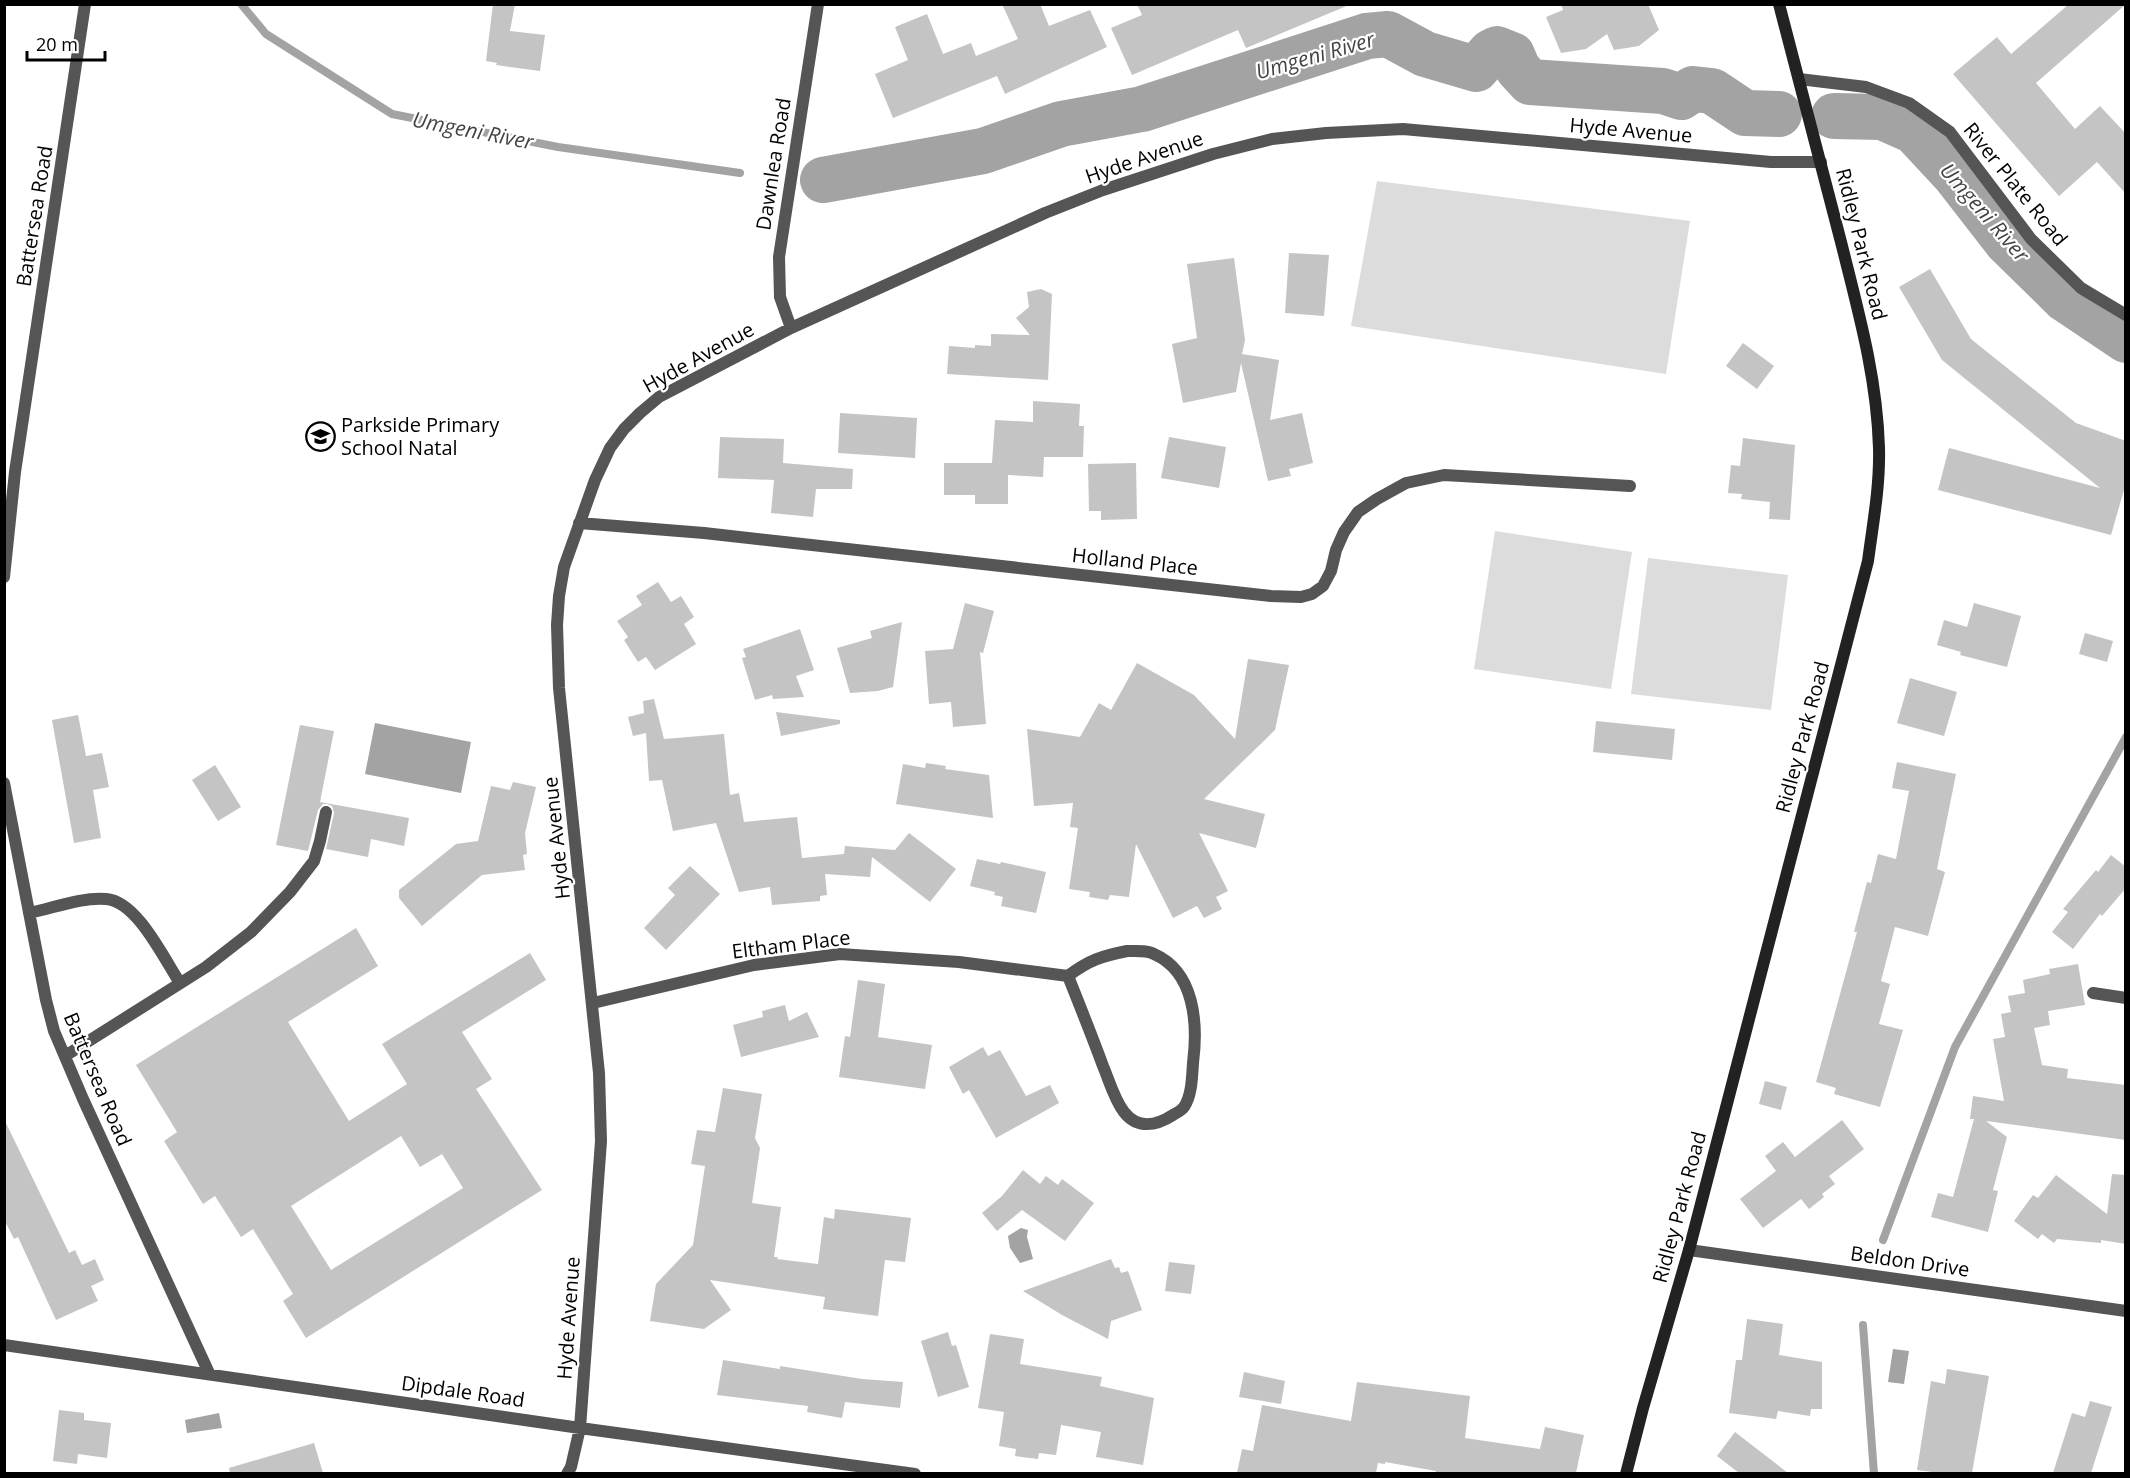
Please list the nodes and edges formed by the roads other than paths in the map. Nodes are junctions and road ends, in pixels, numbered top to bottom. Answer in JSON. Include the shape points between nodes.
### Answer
{"nodes":[{"id":1,"x":85,"y":4,"type":"edge"},
{"id":2,"x":818,"y":4,"type":"edge"},
{"id":3,"x":1779,"y":4,"type":"edge"},
{"id":4,"x":1798,"y":79,"type":"junction"},
{"id":5,"x":1821,"y":162,"type":"junction"},
{"id":6,"x":2126,"y":315,"type":"edge"},
{"id":7,"x":791,"y":328,"type":"junction"},
{"id":8,"x":1630,"y":486,"type":"dead end"},
{"id":9,"x":579,"y":523,"type":"junction"},
{"id":10,"x":4,"y":577,"type":"edge"},
{"id":11,"x":4,"y":783,"type":"edge"},
{"id":12,"x":326,"y":812,"type":"dead end"},
{"id":13,"x":29,"y":913,"type":"junction"},
{"id":14,"x":1068,"y":976,"type":"junction"},
{"id":15,"x":180,"y":983,"type":"junction"},
{"id":16,"x":2093,"y":993,"type":"dead end"},
{"id":17,"x":2126,"y":998,"type":"edge"},
{"id":18,"x":593,"y":1003,"type":"junction"},
{"id":19,"x":64,"y":1056,"type":"junction"},
{"id":20,"x":1689,"y":1250,"type":"junction"},
{"id":21,"x":2126,"y":1311,"type":"edge"},
{"id":22,"x":4,"y":1345,"type":"edge"},
{"id":23,"x":209,"y":1373,"type":"junction"},
{"id":24,"x":580,"y":1428,"type":"junction"},
{"id":25,"x":567,"y":1473,"type":"edge"},
{"id":26,"x":915,"y":1473,"type":"edge"},
{"id":27,"x":1626,"y":1473,"type":"edge"}],
"edges":[{"from":1,"to":10,"type":"street","name":"Battersea Road","via":[[15,472]]},
{"from":2,"to":7,"type":"street","name":"Dawnlea Road","via":[[779,257],[780,297]]},
{"from":3,"to":4,"type":"street","name":"Ridley Park Road"},
{"from":4,"to":5,"type":"street","name":"Ridley Park Road"},
{"from":4,"to":6,"type":"street","name":"River Plate Road","via":[[1866,87],[1909,103],[1950,132],[2031,239],[2081,288]]},
{"from":5,"to":7,"type":"street","name":"Hyde Avenue","via":[[1771,162],[1403,129],[1272,139],[1103,190]]},
{"from":5,"to":20,"type":"street","name":"Ridley Park Road","via":[[1868,350],[1879,449],[1876,506],[1868,561]]},
{"from":7,"to":9,"type":"street","name":"Hyde Avenue","via":[[659,397],[640,413],[610,448]]},
{"from":8,"to":9,"type":"street","name":"Holland Place","via":[[1444,475],[1406,483],[1358,513],[1344,532],[1323,586],[1301,597]]},
{"from":9,"to":18,"type":"street","name":"Hyde Avenue","via":[[564,567],[557,644]]},
{"from":11,"to":13,"type":"street","name":"Battersea Road"},
{"from":12,"to":15,"type":"street","via":[[314,861],[290,892],[250,932]]},
{"from":13,"to":15,"type":"street","via":[[88,900],[109,899],[122,904],[133,913]]},
{"from":13,"to":19,"type":"street","name":"Battersea Road","via":[[46,1000]]},
{"from":14,"to":14,"type":"street","via":[[1085,963],[1127,951],[1152,952],[1180,976],[1188,989],[1194,1016],[1195,1049],[1190,1092],[1183,1109],[1152,1125],[1139,1124],[1124,1112]]},
{"from":14,"to":18,"type":"street","name":"Eltham Place","via":[[959,962],[840,954],[754,965]]},
{"from":15,"to":19,"type":"street"},
{"from":16,"to":17,"type":"street"},
{"from":18,"to":24,"type":"street","name":"Hyde Avenue","via":[[601,1141]]},
{"from":19,"to":23,"type":"street","name":"Battersea Road"},
{"from":20,"to":21,"type":"street","name":"Beldon Drive"},
{"from":20,"to":27,"type":"street","name":"Ridley Park Road"},
{"from":22,"to":23,"type":"street","name":"Dipdale Road"},
{"from":23,"to":24,"type":"street","name":"Dipdale Road"},
{"from":24,"to":25,"type":"street","name":"Hyde Avenue"},
{"from":24,"to":26,"type":"street","name":"Dipdale Road"}]}
